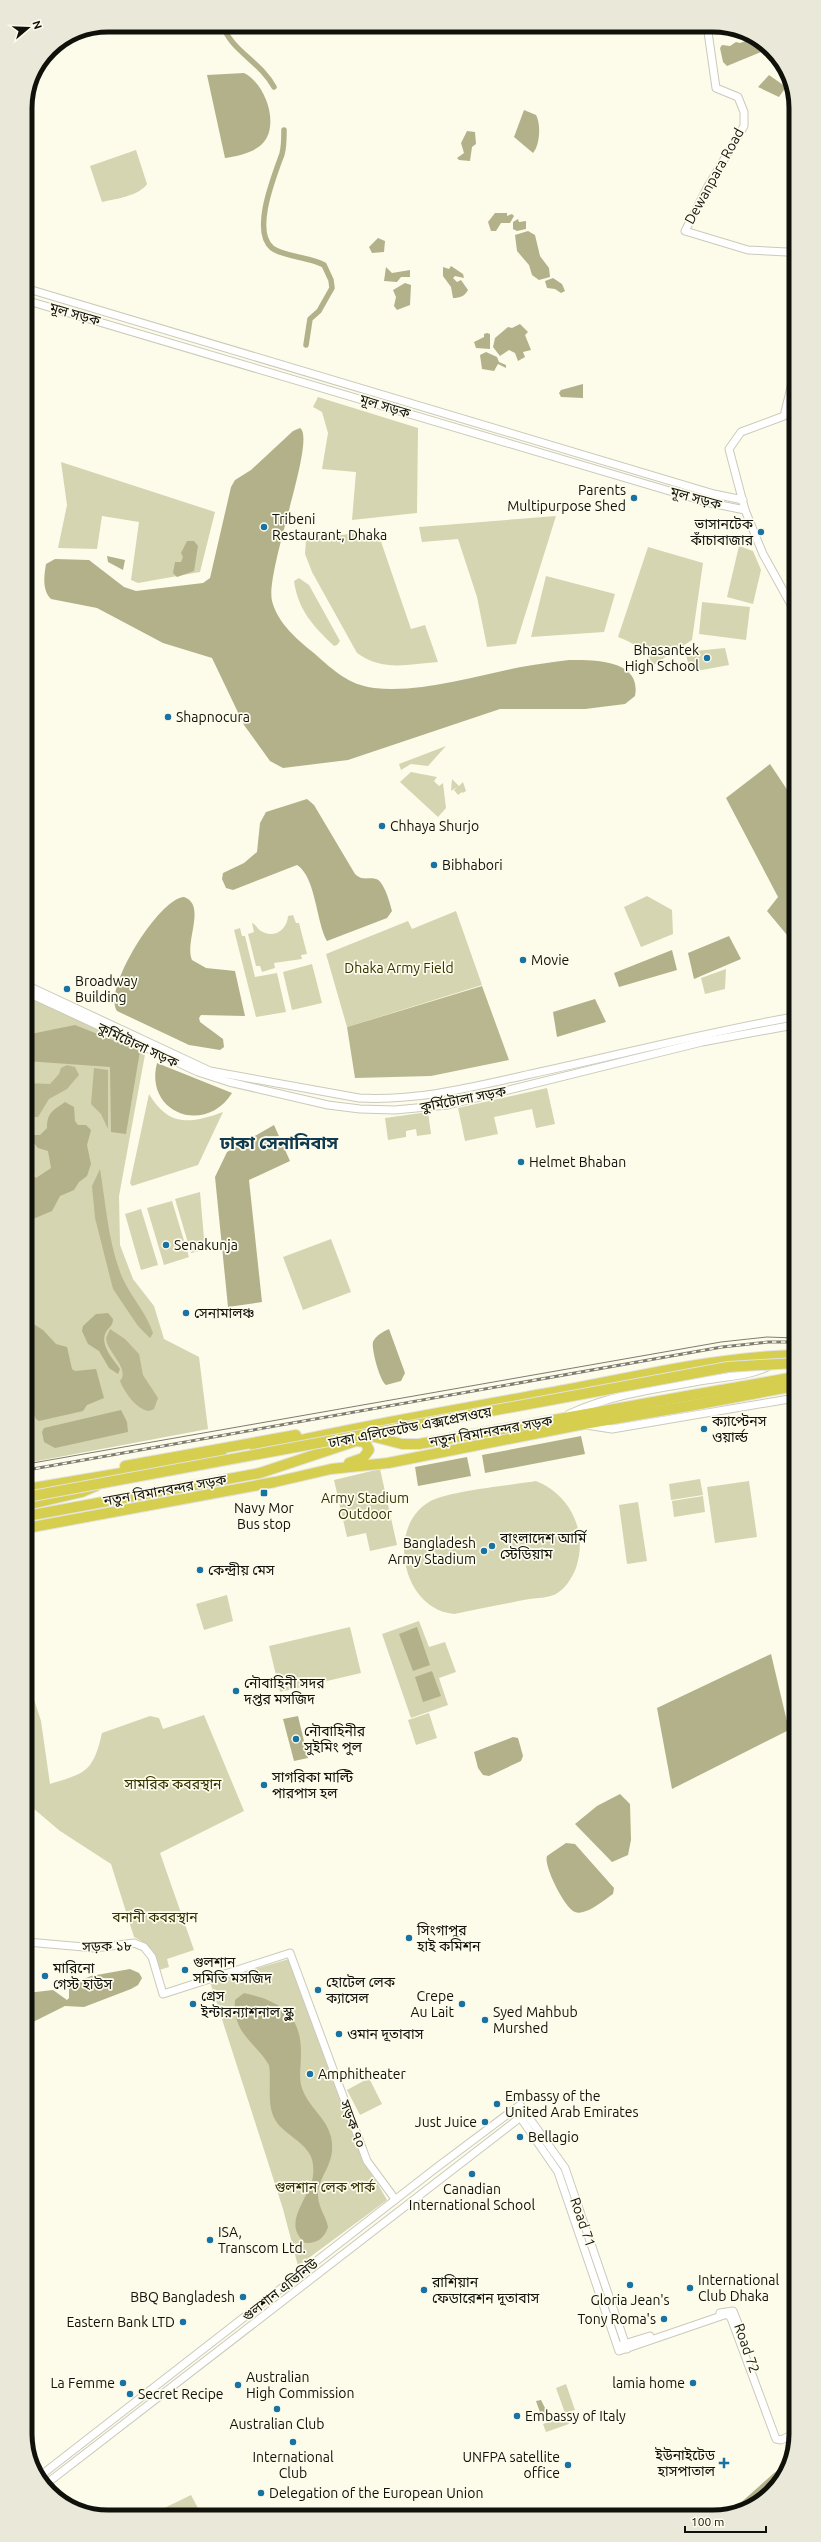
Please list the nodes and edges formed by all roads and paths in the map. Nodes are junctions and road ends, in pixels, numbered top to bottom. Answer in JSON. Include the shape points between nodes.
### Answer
{"nodes":[{"id":1,"x":708,"y":32,"type":"edge"},
{"id":2,"x":789,"y":253,"type":"edge"},
{"id":3,"x":32,"y":290,"type":"edge"},
{"id":4,"x":32,"y":302,"type":"edge"},
{"id":5,"x":308,"y":372,"type":"junction"},
{"id":6,"x":306,"y":382,"type":"junction"},
{"id":7,"x":789,"y":393,"type":"edge"},
{"id":8,"x":598,"y":459,"type":"junction"},
{"id":9,"x":596,"y":468,"type":"junction"},
{"id":10,"x":743,"y":500,"type":"junction"},
{"id":11,"x":745,"y":510,"type":"junction"},
{"id":12,"x":789,"y":601,"type":"edge"},
{"id":13,"x":32,"y":988,"type":"edge"},
{"id":14,"x":32,"y":995,"type":"edge"},
{"id":15,"x":789,"y":1018,"type":"edge"},
{"id":16,"x":789,"y":1026,"type":"edge"},
{"id":17,"x":789,"y":1355,"type":"edge"},
{"id":18,"x":789,"y":1362,"type":"edge"},
{"id":19,"x":789,"y":1362,"type":"edge"},
{"id":20,"x":761,"y":1372,"type":"junction"},
{"id":21,"x":789,"y":1378,"type":"edge"},
{"id":22,"x":789,"y":1387,"type":"edge"},
{"id":23,"x":789,"y":1399,"type":"edge"},
{"id":24,"x":688,"y":1401,"type":"junction"},
{"id":25,"x":766,"y":1402,"type":"junction"},
{"id":26,"x":560,"y":1418,"type":"junction"},
{"id":27,"x":584,"y":1424,"type":"junction"},
{"id":28,"x":338,"y":1431,"type":"junction"},
{"id":29,"x":354,"y":1441,"type":"junction"},
{"id":30,"x":332,"y":1469,"type":"junction"},
{"id":31,"x":32,"y":1484,"type":"edge"},
{"id":32,"x":98,"y":1486,"type":"junction"},
{"id":33,"x":32,"y":1488,"type":"edge"},
{"id":34,"x":32,"y":1496,"type":"edge"},
{"id":35,"x":32,"y":1504,"type":"edge"},
{"id":36,"x":32,"y":1515,"type":"edge"},
{"id":37,"x":32,"y":1527,"type":"edge"},
{"id":38,"x":32,"y":1942,"type":"edge"},
{"id":39,"x":290,"y":1953,"type":"joint"},
{"id":40,"x":517,"y":2107,"type":"joint"},
{"id":41,"x":523,"y":2115,"type":"junction"},
{"id":42,"x":395,"y":2199,"type":"junction"},
{"id":43,"x":626,"y":2346,"type":"junction"},
{"id":44,"x":618,"y":2349,"type":"joint"},
{"id":45,"x":789,"y":2434,"type":"edge"},
{"id":46,"x":43,"y":2473,"type":"edge"},
{"id":47,"x":49,"y":2482,"type":"edge"}],
"edges":[{"from":1,"to":2,"type":"street","name":"Dewanpara Road","via":[[716,88],[738,97],[744,112],[744,126],[707,188],[685,232],[748,250]]},
{"from":3,"to":5,"type":"street","name":"মূল সড়ক"},
{"from":4,"to":6,"type":"street","name":"মূল সড়ক"},
{"from":5,"to":6,"type":"street"},
{"from":5,"to":8,"type":"street","name":"মূল সড়ক"},
{"from":6,"to":9,"type":"street","name":"মূল সড়ক"},
{"from":7,"to":10,"type":"street","via":[[782,419],[741,432],[729,449]]},
{"from":8,"to":9,"type":"street"},
{"from":8,"to":10,"type":"street","name":"মূল সড়ক","via":[[714,494]]},
{"from":9,"to":11,"type":"street","name":"মূল সড়ক","via":[[710,503]]},
{"from":10,"to":11,"type":"street"},
{"from":11,"to":12,"type":"street","via":[[763,554]]},
{"from":13,"to":15,"type":"street","name":"কুর্মিটোলা সড়ক","via":[[210,1071],[351,1097],[382,1099],[443,1094]]},
{"from":14,"to":16,"type":"street","name":"কুর্মিটোলা সড়ক","via":[[198,1072],[229,1082],[328,1105],[366,1109],[395,1110],[448,1105],[702,1042]]},
{"from":17,"to":28,"type":"highway","name":"ঢাকা এলিভেটেড এক্সপ্রেসওয়ে","via":[[704,1364]]},
{"from":18,"to":20,"type":"street","via":[[778,1362]]},
{"from":19,"to":32,"type":"highway","name":"ঢাকা এলিভেটেড এক্সপ্রেসওয়ে","bridge":true,"via":[[728,1367]]},
{"from":20,"to":25,"type":"street"},
{"from":20,"to":26,"type":"street","via":[[608,1400]]},
{"from":21,"to":24,"type":"highway","name":"নতুন বিমানবন্দর সড়ক","bridge":true},
{"from":22,"to":24,"type":"highway","name":"নতুন বিমানবন্দর সড়ক","bridge":true},
{"from":23,"to":25,"type":"street"},
{"from":24,"to":26,"type":"highway","name":"নতুন বিমানবন্দর সড়ক"},
{"from":24,"to":27,"type":"highway","name":"নতুন বিমানবন্দর সড়ক"},
{"from":25,"to":27,"type":"street","via":[[612,1429]]},
{"from":26,"to":29,"type":"highway","name":"নতুন বিমানবন্দর সড়ক","via":[[419,1444],[402,1444],[378,1437]]},
{"from":27,"to":30,"type":"highway","name":"নতুন বিমানবন্দর সড়ক","via":[[388,1464]]},
{"from":28,"to":31,"type":"highway","via":[[255,1441]]},
{"from":28,"to":33,"type":"highway","name":"ঢাকা এলিভেটেড এক্সপ্রেসওয়ে","via":[[252,1451]]},
{"from":29,"to":30,"type":"highway","via":[[365,1442],[369,1447],[367,1454],[354,1462]]},
{"from":29,"to":36,"type":"highway","name":"নতুন বিমানবন্দর সড়ক","via":[[260,1473]]},
{"from":30,"to":37,"type":"highway","name":"নতুন বিমানবন্দর সড়ক"},
{"from":32,"to":34,"type":"highway","name":"ঢাকা এলিভেটেড এক্সপ্রেসওয়ে","bridge":true},
{"from":32,"to":35,"type":"highway"},
{"from":38,"to":39,"type":"street","name":"সড়ক ১৮","via":[[95,1948],[134,1943],[144,1947],[152,1957],[161,1990]]},
{"from":39,"to":42,"type":"street","name":"সড়ক ৭০","via":[[367,2161]]},
{"from":40,"to":41,"type":"street","name":"Road 71"},
{"from":40,"to":42,"type":"street","name":"গুলশান এভিনিউ"},
{"from":41,"to":43,"type":"street","name":"Road 71","via":[[565,2168]]},
{"from":41,"to":44,"type":"street","name":"Road 71","via":[[558,2172]]},
{"from":41,"to":47,"type":"street","name":"গুলশান এভিনিউ"},
{"from":42,"to":46,"type":"street","name":"গুলশান এভিনিউ"},
{"from":43,"to":44,"type":"street","name":"Road 72"},
{"from":43,"to":45,"type":"street","name":"Road 72","via":[[729,2310],[733,2311],[778,2435]]}]}
